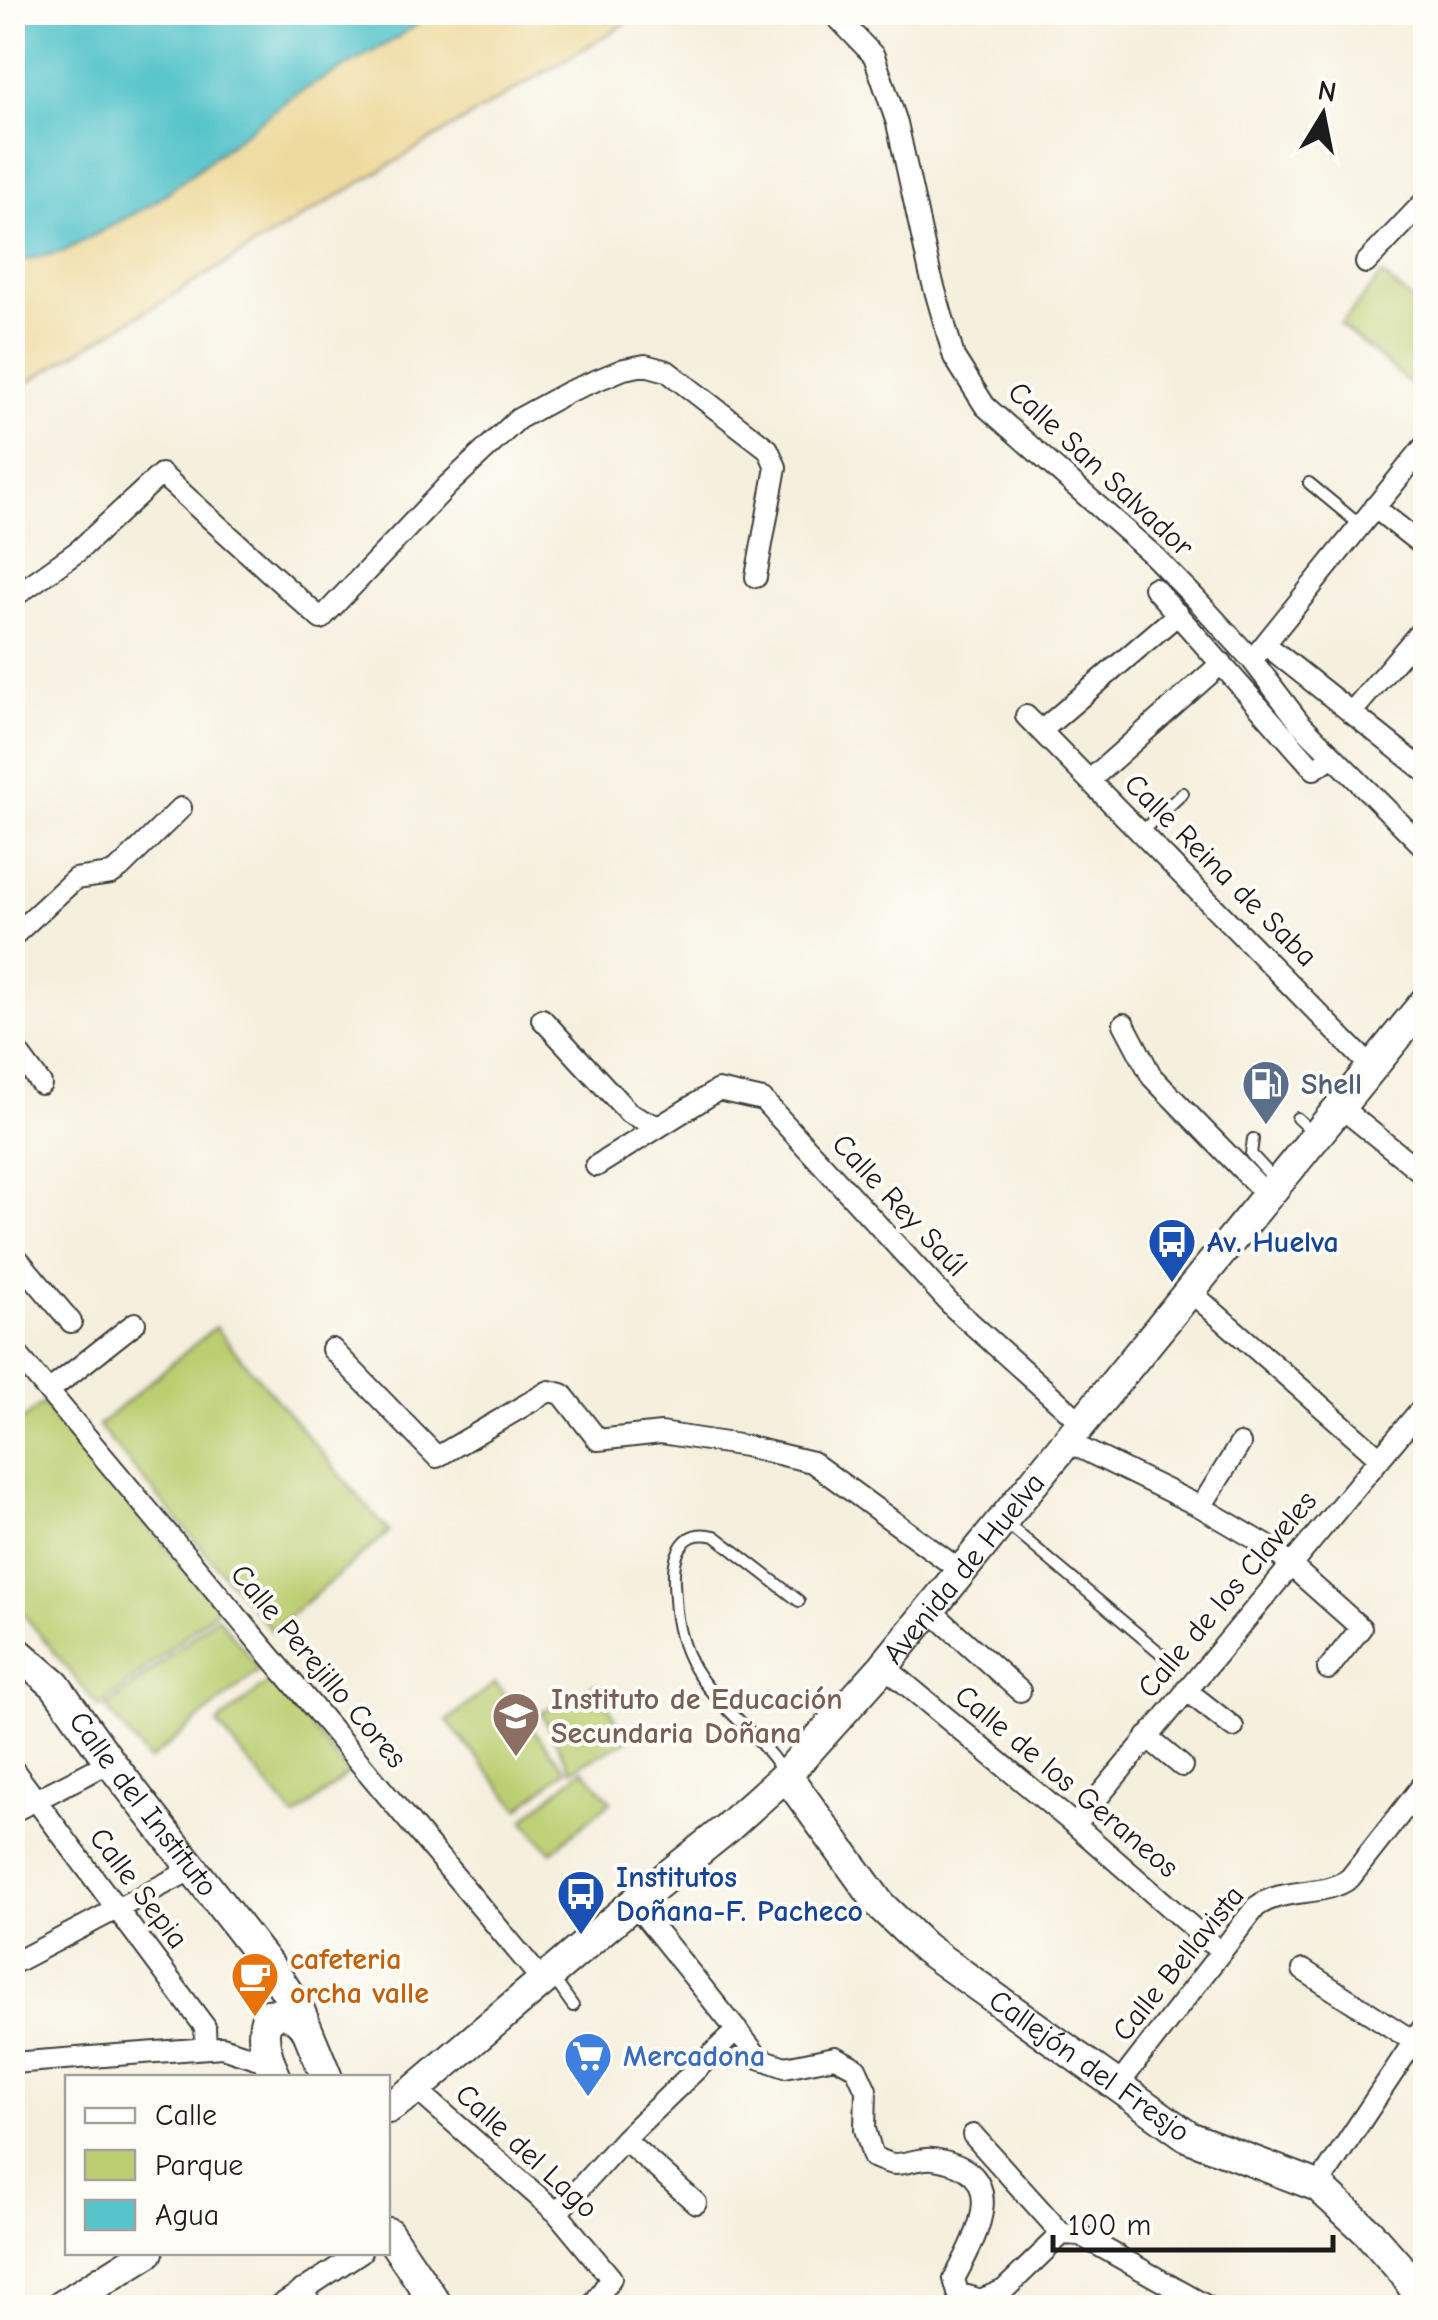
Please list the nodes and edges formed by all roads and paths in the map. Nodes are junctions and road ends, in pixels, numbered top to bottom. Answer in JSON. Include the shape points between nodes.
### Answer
{"nodes":[{"id":1,"x":832,"y":12,"type":"edge"},
{"id":2,"x":1426,"y":200,"type":"edge"},
{"id":3,"x":1366,"y":262,"type":"dead end"},
{"id":4,"x":1426,"y":444,"type":"edge"},
{"id":5,"x":1309,"y":483,"type":"dead end"},
{"id":6,"x":1374,"y":507,"type":"junction"},
{"id":7,"x":1360,"y":525,"type":"junction"},
{"id":8,"x":1426,"y":548,"type":"edge"},
{"id":9,"x":756,"y":577,"type":"dead end"},
{"id":10,"x":1154,"y":588,"type":"dead end"},
{"id":11,"x":12,"y":598,"type":"edge"},
{"id":12,"x":1178,"y":614,"type":"junction"},
{"id":13,"x":1426,"y":625,"type":"edge"},
{"id":14,"x":1258,"y":652,"type":"junction"},
{"id":15,"x":1222,"y":662,"type":"junction"},
{"id":16,"x":1351,"y":714,"type":"junction"},
{"id":17,"x":1333,"y":756,"type":"junction"},
{"id":18,"x":1426,"y":772,"type":"edge"},
{"id":19,"x":1090,"y":780,"type":"junction"},
{"id":20,"x":1182,"y":793,"type":"dead end"},
{"id":21,"x":181,"y":808,"type":"dead end"},
{"id":22,"x":1142,"y":832,"type":"junction"},
{"id":23,"x":1426,"y":849,"type":"edge"},
{"id":24,"x":12,"y":937,"type":"edge"},
{"id":25,"x":1426,"y":1000,"type":"edge"},
{"id":26,"x":542,"y":1019,"type":"dead end"},
{"id":27,"x":1124,"y":1024,"type":"dead end"},
{"id":28,"x":12,"y":1045,"type":"edge"},
{"id":29,"x":1372,"y":1066,"type":"junction"},
{"id":30,"x":41,"y":1084,"type":"dead end"},
{"id":31,"x":1339,"y":1106,"type":"junction"},
{"id":32,"x":659,"y":1126,"type":"junction"},
{"id":33,"x":1253,"y":1139,"type":"dead end"},
{"id":34,"x":596,"y":1166,"type":"dead end"},
{"id":35,"x":1426,"y":1176,"type":"edge"},
{"id":36,"x":1272,"y":1189,"type":"junction"},
{"id":37,"x":12,"y":1252,"type":"edge"},
{"id":38,"x":20,"y":1277,"type":"edge"},
{"id":39,"x":1191,"y":1292,"type":"junction"},
{"id":40,"x":71,"y":1322,"type":"dead end"},
{"id":41,"x":135,"y":1323,"type":"dead end"},
{"id":42,"x":12,"y":1348,"type":"edge"},
{"id":43,"x":332,"y":1349,"type":"dead end"},
{"id":44,"x":50,"y":1390,"type":"junction"},
{"id":45,"x":1426,"y":1402,"type":"edge"},
{"id":46,"x":1075,"y":1433,"type":"junction"},
{"id":47,"x":1240,"y":1444,"type":"dead end"},
{"id":48,"x":1380,"y":1458,"type":"junction"},
{"id":49,"x":1202,"y":1507,"type":"junction"},
{"id":50,"x":1003,"y":1520,"type":"junction"},
{"id":51,"x":1292,"y":1564,"type":"junction"},
{"id":52,"x":962,"y":1572,"type":"junction"},
{"id":53,"x":799,"y":1601,"type":"dead end"},
{"id":54,"x":930,"y":1610,"type":"junction"},
{"id":55,"x":12,"y":1648,"type":"edge"},
{"id":56,"x":1170,"y":1661,"type":"dead end"},
{"id":57,"x":884,"y":1666,"type":"junction"},
{"id":58,"x":1328,"y":1669,"type":"dead end"},
{"id":59,"x":1020,"y":1690,"type":"dead end"},
{"id":60,"x":1186,"y":1690,"type":"junction"},
{"id":61,"x":1233,"y":1727,"type":"dead end"},
{"id":62,"x":1148,"y":1737,"type":"junction"},
{"id":63,"x":110,"y":1762,"type":"junction"},
{"id":64,"x":1182,"y":1766,"type":"dead end"},
{"id":65,"x":12,"y":1768,"type":"edge"},
{"id":66,"x":786,"y":1775,"type":"junction"},
{"id":67,"x":1426,"y":1782,"type":"edge"},
{"id":68,"x":36,"y":1800,"type":"junction"},
{"id":69,"x":12,"y":1812,"type":"edge"},
{"id":70,"x":1075,"y":1824,"type":"junction"},
{"id":71,"x":191,"y":1870,"type":"junction"},
{"id":72,"x":634,"y":1903,"type":"junction"},
{"id":73,"x":117,"y":1909,"type":"junction"},
{"id":74,"x":1210,"y":1942,"type":"dead end"},
{"id":75,"x":12,"y":1964,"type":"edge"},
{"id":76,"x":268,"y":1968,"type":"junction"},
{"id":77,"x":1303,"y":1970,"type":"dead end"},
{"id":78,"x":546,"y":1977,"type":"junction"},
{"id":79,"x":573,"y":2006,"type":"dead end"},
{"id":80,"x":266,"y":2019,"type":"junction"},
{"id":81,"x":1426,"y":2023,"type":"edge"},
{"id":82,"x":303,"y":2024,"type":"junction"},
{"id":83,"x":737,"y":2030,"type":"junction"},
{"id":84,"x":1413,"y":2041,"type":"junction"},
{"id":85,"x":214,"y":2048,"type":"junction"},
{"id":86,"x":12,"y":2063,"type":"edge"},
{"id":87,"x":272,"y":2070,"type":"edge"},
{"id":88,"x":325,"y":2075,"type":"edge"},
{"id":89,"x":1116,"y":2088,"type":"junction"},
{"id":90,"x":416,"y":2090,"type":"junction"},
{"id":91,"x":390,"y":2107,"type":"edge"},
{"id":92,"x":974,"y":2135,"type":"dead end"},
{"id":93,"x":624,"y":2139,"type":"junction"},
{"id":94,"x":1318,"y":2186,"type":"junction"},
{"id":95,"x":696,"y":2203,"type":"dead end"},
{"id":96,"x":557,"y":2213,"type":"junction"},
{"id":97,"x":1062,"y":2234,"type":"junction"},
{"id":98,"x":390,"y":2237,"type":"edge"},
{"id":99,"x":143,"y":2255,"type":"edge"},
{"id":100,"x":358,"y":2255,"type":"edge"},
{"id":101,"x":308,"y":2299,"type":"edge"},
{"id":102,"x":1426,"y":2307,"type":"edge"},
{"id":103,"x":59,"y":2308,"type":"edge"},
{"id":104,"x":276,"y":2308,"type":"edge"},
{"id":105,"x":439,"y":2308,"type":"edge"},
{"id":106,"x":592,"y":2308,"type":"edge"},
{"id":107,"x":1210,"y":2308,"type":"edge"}],
"edges":[{"from":1,"to":14,"type":"street","name":"Calle San Salvador","via":[[874,56],[897,123],[954,357],[985,406]]},
{"from":2,"to":3,"type":"street"},
{"from":4,"to":6,"type":"street"},
{"from":5,"to":7,"type":"lane"},
{"from":6,"to":7,"type":"street"},
{"from":6,"to":8,"type":"street"},
{"from":7,"to":14,"type":"street"},
{"from":9,"to":11,"type":"street","via":[[776,468],[768,449],[667,371],[645,365],[568,392],[518,419],[322,620],[162,474],[78,551]]},
{"from":10,"to":12,"type":"street"},
{"from":12,"to":15,"type":"street"},
{"from":12,"to":19,"type":"street","name":"Calle Reina de Saba","via":[[1034,723]]},
{"from":13,"to":16,"type":"street"},
{"from":14,"to":16,"type":"street"},
{"from":14,"to":17,"type":"street","name":"Calle San Salvador","via":[[1300,722]]},
{"from":15,"to":17,"type":"street","via":[[1314,768]]},
{"from":15,"to":19,"type":"street"},
{"from":16,"to":18,"type":"street"},
{"from":17,"to":23,"type":"street","name":"Calle San Salvador"},
{"from":19,"to":22,"type":"street","name":"Calle Reina de Saba"},
{"from":20,"to":22,"type":"lane"},
{"from":21,"to":24,"type":"street","via":[[120,868],[76,879]]},
{"from":22,"to":29,"type":"street","name":"Calle Reina de Saba"},
{"from":25,"to":29,"type":"street","name":"Avenida de Huelva"},
{"from":26,"to":32,"type":"street","via":[[629,1113]]},
{"from":27,"to":36,"type":"street","via":[[1152,1078]]},
{"from":28,"to":30,"type":"street"},
{"from":29,"to":31,"type":"street","name":"Avenida de Huelva"},
{"from":31,"to":35,"type":"street"},
{"from":31,"to":36,"type":"street","name":"Avenida de Huelva","via":[[1306,1126]]},
{"from":32,"to":34,"type":"street","name":"Calle Rey Saúl"},
{"from":32,"to":46,"type":"street","name":"Calle Rey Saúl","via":[[718,1090],[764,1100]]},
{"from":33,"to":36,"type":"lane","via":[[1251,1154]]},
{"from":36,"to":39,"type":"street","name":"Avenida de Huelva"},
{"from":37,"to":38,"type":"street"},
{"from":38,"to":40,"type":"street"},
{"from":39,"to":46,"type":"street","name":"Avenida de Huelva"},
{"from":39,"to":48,"type":"street"},
{"from":41,"to":44,"type":"street"},
{"from":42,"to":44,"type":"street","name":"Calle Perejillo Cores"},
{"from":43,"to":52,"type":"street","via":[[437,1457],[548,1391],[562,1394],[598,1440],[662,1434],[812,1462]]},
{"from":44,"to":78,"type":"street","name":"Calle Perejillo Cores"},
{"from":45,"to":48,"type":"street","name":"Calle de los Claveles"},
{"from":46,"to":49,"type":"street","name":"Calle Rey Saúl"},
{"from":46,"to":50,"type":"street","name":"Avenida de Huelva"},
{"from":47,"to":49,"type":"street"},
{"from":48,"to":51,"type":"street","name":"Calle de los Claveles"},
{"from":49,"to":51,"type":"street","name":"Calle Rey Saúl"},
{"from":50,"to":52,"type":"street","name":"Avenida de Huelva"},
{"from":50,"to":56,"type":"lane"},
{"from":51,"to":58,"type":"street","name":"Calle Rey Saúl","via":[[1361,1628]]},
{"from":51,"to":60,"type":"street","name":"Calle de los Claveles"},
{"from":52,"to":54,"type":"street","name":"Avenida de Huelva"},
{"from":53,"to":66,"type":"lane","via":[[715,1536],[701,1533],[680,1547],[675,1604],[684,1652],[701,1682]]},
{"from":54,"to":57,"type":"street","name":"Avenida de Huelva"},
{"from":54,"to":59,"type":"street"},
{"from":55,"to":63,"type":"street","name":"Calle del Instituto","via":[[55,1686]]},
{"from":57,"to":66,"type":"street","name":"Avenida de Huelva"},
{"from":57,"to":70,"type":"street","name":"Calle de los Geraneos"},
{"from":60,"to":61,"type":"street"},
{"from":60,"to":62,"type":"street","name":"Calle de los Claveles"},
{"from":62,"to":64,"type":"street"},
{"from":62,"to":70,"type":"street","name":"Calle de los Claveles"},
{"from":63,"to":68,"type":"street"},
{"from":63,"to":71,"type":"street","name":"Calle del Instituto"},
{"from":65,"to":68,"type":"street","name":"Calle Sepia"},
{"from":66,"to":72,"type":"street","name":"Avenida de Huelva"},
{"from":66,"to":89,"type":"street","name":"Callejón del Fresjo","via":[[880,1905],[925,1948]]},
{"from":67,"to":89,"type":"street","name":"Calle Bellavista","via":[[1350,1878],[1339,1886],[1270,1896],[1256,1907]]},
{"from":68,"to":69,"type":"street"},
{"from":68,"to":73,"type":"street","name":"Calle Sepia"},
{"from":70,"to":74,"type":"street","name":"Calle de los Geraneos"},
{"from":71,"to":73,"type":"street"},
{"from":71,"to":76,"type":"street","name":"Calle del Instituto"},
{"from":72,"to":78,"type":"street","name":"Avenida de Huelva"},
{"from":72,"to":83,"type":"street"},
{"from":73,"to":75,"type":"street"},
{"from":73,"to":85,"type":"street","name":"Calle Sepia"},
{"from":76,"to":80,"type":"street"},
{"from":76,"to":82,"type":"street","name":"Calle del Instituto"},
{"from":77,"to":84,"type":"street"},
{"from":78,"to":79,"type":"lane"},
{"from":78,"to":90,"type":"street","name":"Avenida de Huelva"},
{"from":80,"to":82,"type":"street","via":[[288,2013]]},
{"from":80,"to":85,"type":"street"},
{"from":80,"to":87,"type":"street"},
{"from":81,"to":84,"type":"street"},
{"from":82,"to":88,"type":"street","name":"Calle del Instituto"},
{"from":83,"to":93,"type":"street"},
{"from":83,"to":97,"type":"street","via":[[759,2058],[785,2066],[835,2057],[856,2068],[866,2090],[865,2129],[873,2157],[894,2164],[930,2158],[960,2166],[980,2184],[986,2211],[954,2280],[958,2293],[980,2300],[1004,2290]]},
{"from":84,"to":94,"type":"street"},
{"from":85,"to":86,"type":"street"},
{"from":85,"to":87,"type":"street"},
{"from":89,"to":94,"type":"street","name":"Callejón del Fresjo","via":[[1189,2137]]},
{"from":90,"to":91,"type":"street","name":"Avenida de Huelva"},
{"from":90,"to":96,"type":"street","name":"Calle del Lago"},
{"from":92,"to":97,"type":"street"},
{"from":93,"to":95,"type":"street"},
{"from":93,"to":96,"type":"street"},
{"from":94,"to":102,"type":"street","name":"Callejón del Fresjo","via":[[1368,2232]]},
{"from":96,"to":106,"type":"street","name":"Calle del Lago","via":[[611,2278]]},
{"from":97,"to":107,"type":"street","via":[[1080,2235]]},
{"from":98,"to":105,"type":"street"},
{"from":99,"to":103,"type":"street"},
{"from":100,"to":101,"type":"street"},
{"from":101,"to":104,"type":"street"}]}
